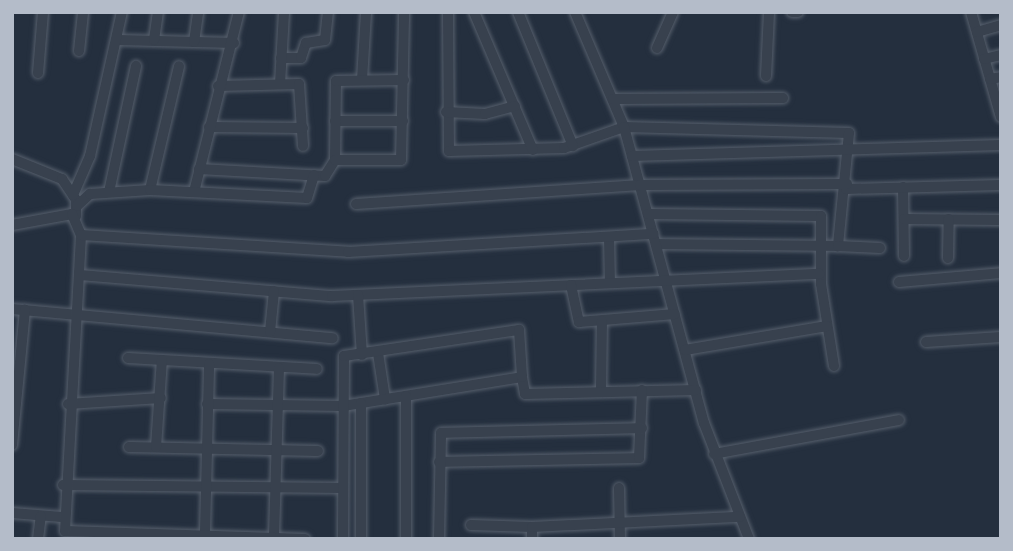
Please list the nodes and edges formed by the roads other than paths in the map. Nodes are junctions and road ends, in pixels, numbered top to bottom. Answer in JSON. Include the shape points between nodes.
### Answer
{"nodes":[{"id":1,"x":43,"y":12,"type":"edge"},
{"id":2,"x":83,"y":12,"type":"edge"},
{"id":3,"x":122,"y":12,"type":"edge"},
{"id":4,"x":159,"y":12,"type":"edge"},
{"id":5,"x":198,"y":12,"type":"edge"},
{"id":6,"x":239,"y":12,"type":"edge"},
{"id":7,"x":284,"y":12,"type":"edge"},
{"id":8,"x":328,"y":12,"type":"edge"},
{"id":9,"x":366,"y":12,"type":"edge"},
{"id":10,"x":404,"y":12,"type":"edge"},
{"id":11,"x":448,"y":12,"type":"edge"},
{"id":12,"x":474,"y":12,"type":"edge"},
{"id":13,"x":518,"y":12,"type":"edge"},
{"id":14,"x":575,"y":12,"type":"edge"},
{"id":15,"x":673,"y":12,"type":"edge"},
{"id":16,"x":769,"y":12,"type":"edge"},
{"id":17,"x":792,"y":12,"type":"edge"},
{"id":18,"x":798,"y":12,"type":"edge"},
{"id":19,"x":971,"y":12,"type":"edge"},
{"id":20,"x":1001,"y":25,"type":"edge"},
{"id":21,"x":976,"y":32,"type":"junction"},
{"id":22,"x":118,"y":40,"type":"junction"},
{"id":23,"x":154,"y":40,"type":"junction"},
{"id":24,"x":194,"y":42,"type":"junction"},
{"id":25,"x":234,"y":43,"type":"junction"},
{"id":26,"x":657,"y":48,"type":"dead end"},
{"id":27,"x":79,"y":51,"type":"dead end"},
{"id":28,"x":1001,"y":55,"type":"edge"},
{"id":29,"x":281,"y":58,"type":"junction"},
{"id":30,"x":984,"y":59,"type":"junction"},
{"id":31,"x":136,"y":66,"type":"dead end"},
{"id":32,"x":179,"y":66,"type":"dead end"},
{"id":33,"x":38,"y":73,"type":"dead end"},
{"id":34,"x":766,"y":76,"type":"dead end"},
{"id":35,"x":995,"y":78,"type":"edge"},
{"id":36,"x":362,"y":80,"type":"junction"},
{"id":37,"x":404,"y":80,"type":"junction"},
{"id":38,"x":279,"y":84,"type":"junction"},
{"id":39,"x":218,"y":86,"type":"junction"},
{"id":40,"x":783,"y":98,"type":"dead end"},
{"id":41,"x":613,"y":99,"type":"junction"},
{"id":42,"x":515,"y":106,"type":"junction"},
{"id":43,"x":1000,"y":111,"type":"edge"},
{"id":44,"x":446,"y":112,"type":"junction"},
{"id":45,"x":335,"y":121,"type":"junction"},
{"id":46,"x":403,"y":121,"type":"junction"},
{"id":47,"x":209,"y":127,"type":"junction"},
{"id":48,"x":624,"y":127,"type":"junction"},
{"id":49,"x":303,"y":128,"type":"junction"},
{"id":50,"x":1001,"y":145,"type":"edge"},
{"id":51,"x":303,"y":146,"type":"dead end"},
{"id":52,"x":573,"y":146,"type":"junction"},
{"id":53,"x":533,"y":150,"type":"junction"},
{"id":54,"x":849,"y":152,"type":"junction"},
{"id":55,"x":632,"y":156,"type":"junction"},
{"id":56,"x":12,"y":159,"type":"edge"},
{"id":57,"x":335,"y":160,"type":"junction"},
{"id":58,"x":199,"y":169,"type":"junction"},
{"id":59,"x":314,"y":175,"type":"junction"},
{"id":60,"x":640,"y":185,"type":"junction"},
{"id":61,"x":1001,"y":185,"type":"edge"},
{"id":62,"x":847,"y":186,"type":"junction"},
{"id":63,"x":903,"y":187,"type":"junction"},
{"id":64,"x":150,"y":190,"type":"junction"},
{"id":65,"x":109,"y":192,"type":"junction"},
{"id":66,"x":194,"y":192,"type":"junction"},
{"id":67,"x":73,"y":195,"type":"junction"},
{"id":68,"x":356,"y":204,"type":"dead end"},
{"id":69,"x":77,"y":211,"type":"junction"},
{"id":70,"x":648,"y":214,"type":"junction"},
{"id":71,"x":904,"y":219,"type":"junction"},
{"id":72,"x":949,"y":219,"type":"junction"},
{"id":73,"x":1001,"y":220,"type":"edge"},
{"id":74,"x":12,"y":225,"type":"edge"},
{"id":75,"x":81,"y":235,"type":"junction"},
{"id":76,"x":609,"y":237,"type":"junction"},
{"id":77,"x":654,"y":239,"type":"junction"},
{"id":78,"x":838,"y":246,"type":"junction"},
{"id":79,"x":822,"y":247,"type":"junction"},
{"id":80,"x":880,"y":248,"type":"dead end"},
{"id":81,"x":904,"y":256,"type":"dead end"},
{"id":82,"x":948,"y":258,"type":"dead end"},
{"id":83,"x":1001,"y":273,"type":"edge"},
{"id":84,"x":820,"y":274,"type":"junction"},
{"id":85,"x":80,"y":275,"type":"junction"},
{"id":86,"x":666,"y":281,"type":"junction"},
{"id":87,"x":900,"y":282,"type":"dead end"},
{"id":88,"x":610,"y":283,"type":"junction"},
{"id":89,"x":571,"y":285,"type":"junction"},
{"id":90,"x":274,"y":291,"type":"junction"},
{"id":91,"x":358,"y":295,"type":"junction"},
{"id":92,"x":12,"y":309,"type":"edge"},
{"id":93,"x":25,"y":310,"type":"junction"},
{"id":94,"x":675,"y":314,"type":"junction"},
{"id":95,"x":77,"y":315,"type":"junction"},
{"id":96,"x":602,"y":321,"type":"junction"},
{"id":97,"x":827,"y":326,"type":"junction"},
{"id":98,"x":270,"y":332,"type":"junction"},
{"id":99,"x":1001,"y":337,"type":"edge"},
{"id":100,"x":333,"y":338,"type":"dead end"},
{"id":101,"x":926,"y":342,"type":"dead end"},
{"id":102,"x":685,"y":350,"type":"junction"},
{"id":103,"x":378,"y":354,"type":"junction"},
{"id":104,"x":362,"y":355,"type":"junction"},
{"id":105,"x":128,"y":358,"type":"dead end"},
{"id":106,"x":162,"y":360,"type":"junction"},
{"id":107,"x":209,"y":364,"type":"junction"},
{"id":108,"x":834,"y":366,"type":"dead end"},
{"id":109,"x":279,"y":368,"type":"junction"},
{"id":110,"x":317,"y":369,"type":"dead end"},
{"id":111,"x":522,"y":377,"type":"junction"},
{"id":112,"x":601,"y":390,"type":"junction"},
{"id":113,"x":642,"y":390,"type":"junction"},
{"id":114,"x":695,"y":390,"type":"junction"},
{"id":115,"x":406,"y":396,"type":"junction"},
{"id":116,"x":161,"y":398,"type":"junction"},
{"id":117,"x":385,"y":399,"type":"junction"},
{"id":118,"x":361,"y":403,"type":"junction"},
{"id":119,"x":68,"y":404,"type":"junction"},
{"id":120,"x":207,"y":404,"type":"junction"},
{"id":121,"x":278,"y":405,"type":"junction"},
{"id":122,"x":342,"y":406,"type":"junction"},
{"id":123,"x":899,"y":420,"type":"dead end"},
{"id":124,"x":642,"y":428,"type":"junction"},
{"id":125,"x":12,"y":445,"type":"edge"},
{"id":126,"x":204,"y":446,"type":"junction"},
{"id":127,"x":129,"y":447,"type":"dead end"},
{"id":128,"x":156,"y":447,"type":"junction"},
{"id":129,"x":276,"y":450,"type":"junction"},
{"id":130,"x":318,"y":452,"type":"dead end"},
{"id":131,"x":714,"y":454,"type":"junction"},
{"id":132,"x":439,"y":462,"type":"junction"},
{"id":133,"x":204,"y":484,"type":"junction"},
{"id":134,"x":63,"y":485,"type":"junction"},
{"id":135,"x":276,"y":485,"type":"junction"},
{"id":136,"x":343,"y":488,"type":"junction"},
{"id":137,"x":619,"y":488,"type":"dead end"},
{"id":138,"x":12,"y":513,"type":"edge"},
{"id":139,"x":41,"y":516,"type":"junction"},
{"id":140,"x":61,"y":517,"type":"junction"},
{"id":141,"x":740,"y":517,"type":"junction"},
{"id":142,"x":621,"y":523,"type":"junction"},
{"id":143,"x":471,"y":525,"type":"dead end"},
{"id":144,"x":533,"y":527,"type":"junction"},
{"id":145,"x":205,"y":532,"type":"junction"},
{"id":146,"x":274,"y":537,"type":"junction"},
{"id":147,"x":38,"y":539,"type":"edge"},
{"id":148,"x":305,"y":539,"type":"edge"},
{"id":149,"x":343,"y":539,"type":"edge"},
{"id":150,"x":361,"y":539,"type":"edge"},
{"id":151,"x":406,"y":539,"type":"edge"},
{"id":152,"x":439,"y":539,"type":"edge"},
{"id":153,"x":532,"y":539,"type":"edge"},
{"id":154,"x":620,"y":539,"type":"edge"},
{"id":155,"x":749,"y":539,"type":"edge"}],
"edges":[{"from":1,"to":33,"type":"street"},
{"from":2,"to":27,"type":"street"},
{"from":3,"to":22,"type":"street"},
{"from":4,"to":23,"type":"street"},
{"from":5,"to":24,"type":"street"},
{"from":6,"to":25,"type":"street"},
{"from":7,"to":29,"type":"street"},
{"from":8,"to":29,"type":"street","via":[[325,40],[306,43],[301,58]]},
{"from":9,"to":36,"type":"street"},
{"from":10,"to":37,"type":"street"},
{"from":11,"to":44,"type":"street"},
{"from":12,"to":42,"type":"street"},
{"from":13,"to":52,"type":"street"},
{"from":14,"to":41,"type":"street"},
{"from":15,"to":26,"type":"street"},
{"from":16,"to":34,"type":"street"},
{"from":17,"to":18,"type":"street"},
{"from":19,"to":21,"type":"street"},
{"from":20,"to":21,"type":"street"},
{"from":21,"to":30,"type":"street"},
{"from":22,"to":23,"type":"street"},
{"from":22,"to":67,"type":"street","via":[[90,156]]},
{"from":23,"to":24,"type":"street"},
{"from":24,"to":25,"type":"street"},
{"from":25,"to":39,"type":"street"},
{"from":28,"to":30,"type":"street"},
{"from":29,"to":38,"type":"street"},
{"from":30,"to":35,"type":"street"},
{"from":31,"to":65,"type":"street"},
{"from":32,"to":64,"type":"street"},
{"from":35,"to":43,"type":"street"},
{"from":36,"to":37,"type":"street"},
{"from":36,"to":45,"type":"street","via":[[336,81]]},
{"from":37,"to":46,"type":"street"},
{"from":38,"to":39,"type":"street"},
{"from":38,"to":49,"type":"street","via":[[301,86]]},
{"from":39,"to":47,"type":"street"},
{"from":40,"to":41,"type":"street"},
{"from":41,"to":48,"type":"street"},
{"from":42,"to":44,"type":"street","via":[[485,114]]},
{"from":42,"to":53,"type":"street"},
{"from":44,"to":53,"type":"street","via":[[449,151]]},
{"from":45,"to":46,"type":"street"},
{"from":45,"to":57,"type":"street"},
{"from":46,"to":57,"type":"street","via":[[401,160]]},
{"from":47,"to":49,"type":"street"},
{"from":47,"to":58,"type":"street"},
{"from":48,"to":52,"type":"street"},
{"from":48,"to":54,"type":"street","via":[[843,130]]},
{"from":48,"to":55,"type":"street"},
{"from":49,"to":51,"type":"street"},
{"from":50,"to":54,"type":"street"},
{"from":52,"to":53,"type":"street"},
{"from":54,"to":55,"type":"street"},
{"from":54,"to":62,"type":"street"},
{"from":55,"to":60,"type":"street"},
{"from":56,"to":67,"type":"street","via":[[57,174]]},
{"from":57,"to":59,"type":"street","via":[[327,175]]},
{"from":58,"to":59,"type":"street"},
{"from":58,"to":66,"type":"street"},
{"from":59,"to":66,"type":"street","via":[[307,198]]},
{"from":60,"to":62,"type":"street"},
{"from":60,"to":68,"type":"street"},
{"from":60,"to":70,"type":"street"},
{"from":61,"to":63,"type":"street"},
{"from":62,"to":63,"type":"street"},
{"from":62,"to":78,"type":"street"},
{"from":63,"to":71,"type":"street"},
{"from":64,"to":65,"type":"street"},
{"from":64,"to":66,"type":"street"},
{"from":65,"to":69,"type":"street","via":[[90,194]]},
{"from":67,"to":69,"type":"street"},
{"from":69,"to":74,"type":"street"},
{"from":69,"to":75,"type":"street"},
{"from":70,"to":77,"type":"street"},
{"from":70,"to":79,"type":"street","via":[[819,215]]},
{"from":71,"to":72,"type":"street"},
{"from":71,"to":81,"type":"street"},
{"from":72,"to":73,"type":"street"},
{"from":72,"to":82,"type":"street"},
{"from":75,"to":76,"type":"street","via":[[348,252]]},
{"from":75,"to":85,"type":"street"},
{"from":76,"to":77,"type":"street"},
{"from":76,"to":88,"type":"street"},
{"from":77,"to":79,"type":"street"},
{"from":77,"to":86,"type":"street"},
{"from":78,"to":79,"type":"street"},
{"from":78,"to":80,"type":"street"},
{"from":79,"to":84,"type":"street"},
{"from":83,"to":87,"type":"street"},
{"from":84,"to":86,"type":"street"},
{"from":84,"to":97,"type":"street"},
{"from":85,"to":90,"type":"street"},
{"from":85,"to":95,"type":"street"},
{"from":86,"to":88,"type":"street"},
{"from":86,"to":94,"type":"street"},
{"from":88,"to":89,"type":"street"},
{"from":89,"to":91,"type":"street"},
{"from":89,"to":96,"type":"street","via":[[576,320]]},
{"from":90,"to":91,"type":"street"},
{"from":90,"to":98,"type":"street"},
{"from":91,"to":104,"type":"street"},
{"from":92,"to":93,"type":"street"},
{"from":93,"to":95,"type":"street"},
{"from":93,"to":125,"type":"street"},
{"from":94,"to":96,"type":"street"},
{"from":94,"to":102,"type":"street"},
{"from":95,"to":98,"type":"street"},
{"from":95,"to":119,"type":"street"},
{"from":96,"to":112,"type":"street"},
{"from":97,"to":102,"type":"street"},
{"from":97,"to":108,"type":"street"},
{"from":98,"to":100,"type":"street"},
{"from":99,"to":101,"type":"street"},
{"from":102,"to":114,"type":"street"},
{"from":103,"to":104,"type":"street"},
{"from":103,"to":111,"type":"street","via":[[519,330]]},
{"from":103,"to":117,"type":"street"},
{"from":104,"to":122,"type":"street","via":[[342,358]]},
{"from":105,"to":106,"type":"street"},
{"from":106,"to":107,"type":"street"},
{"from":106,"to":116,"type":"street"},
{"from":107,"to":109,"type":"street"},
{"from":107,"to":120,"type":"street"},
{"from":109,"to":110,"type":"street"},
{"from":109,"to":121,"type":"street"},
{"from":111,"to":112,"type":"street","via":[[525,394]]},
{"from":111,"to":115,"type":"street"},
{"from":112,"to":113,"type":"street"},
{"from":113,"to":114,"type":"street"},
{"from":113,"to":124,"type":"street"},
{"from":114,"to":131,"type":"street"},
{"from":115,"to":117,"type":"street"},
{"from":115,"to":151,"type":"street"},
{"from":116,"to":119,"type":"street"},
{"from":116,"to":128,"type":"street"},
{"from":117,"to":118,"type":"street"},
{"from":118,"to":122,"type":"street"},
{"from":118,"to":150,"type":"street"},
{"from":119,"to":134,"type":"street"},
{"from":120,"to":121,"type":"street"},
{"from":120,"to":126,"type":"street"},
{"from":121,"to":122,"type":"street"},
{"from":121,"to":129,"type":"street"},
{"from":122,"to":136,"type":"street"},
{"from":123,"to":131,"type":"street"},
{"from":124,"to":132,"type":"street","via":[[636,458]]},
{"from":124,"to":132,"type":"street","via":[[444,431]]},
{"from":126,"to":128,"type":"street"},
{"from":126,"to":129,"type":"street"},
{"from":126,"to":133,"type":"street"},
{"from":127,"to":128,"type":"street"},
{"from":129,"to":130,"type":"street"},
{"from":129,"to":135,"type":"street"},
{"from":131,"to":141,"type":"street"},
{"from":132,"to":152,"type":"street"},
{"from":133,"to":134,"type":"street"},
{"from":133,"to":135,"type":"street"},
{"from":133,"to":145,"type":"street"},
{"from":134,"to":140,"type":"street"},
{"from":135,"to":136,"type":"street"},
{"from":135,"to":146,"type":"street"},
{"from":136,"to":149,"type":"street"},
{"from":137,"to":142,"type":"street"},
{"from":138,"to":139,"type":"street"},
{"from":139,"to":140,"type":"street"},
{"from":139,"to":147,"type":"street"},
{"from":140,"to":145,"type":"street","via":[[71,534]]},
{"from":141,"to":142,"type":"street"},
{"from":141,"to":155,"type":"street"},
{"from":142,"to":144,"type":"street"},
{"from":142,"to":154,"type":"street"},
{"from":143,"to":144,"type":"street"},
{"from":144,"to":153,"type":"street"},
{"from":145,"to":146,"type":"street"},
{"from":146,"to":148,"type":"street"}]}
